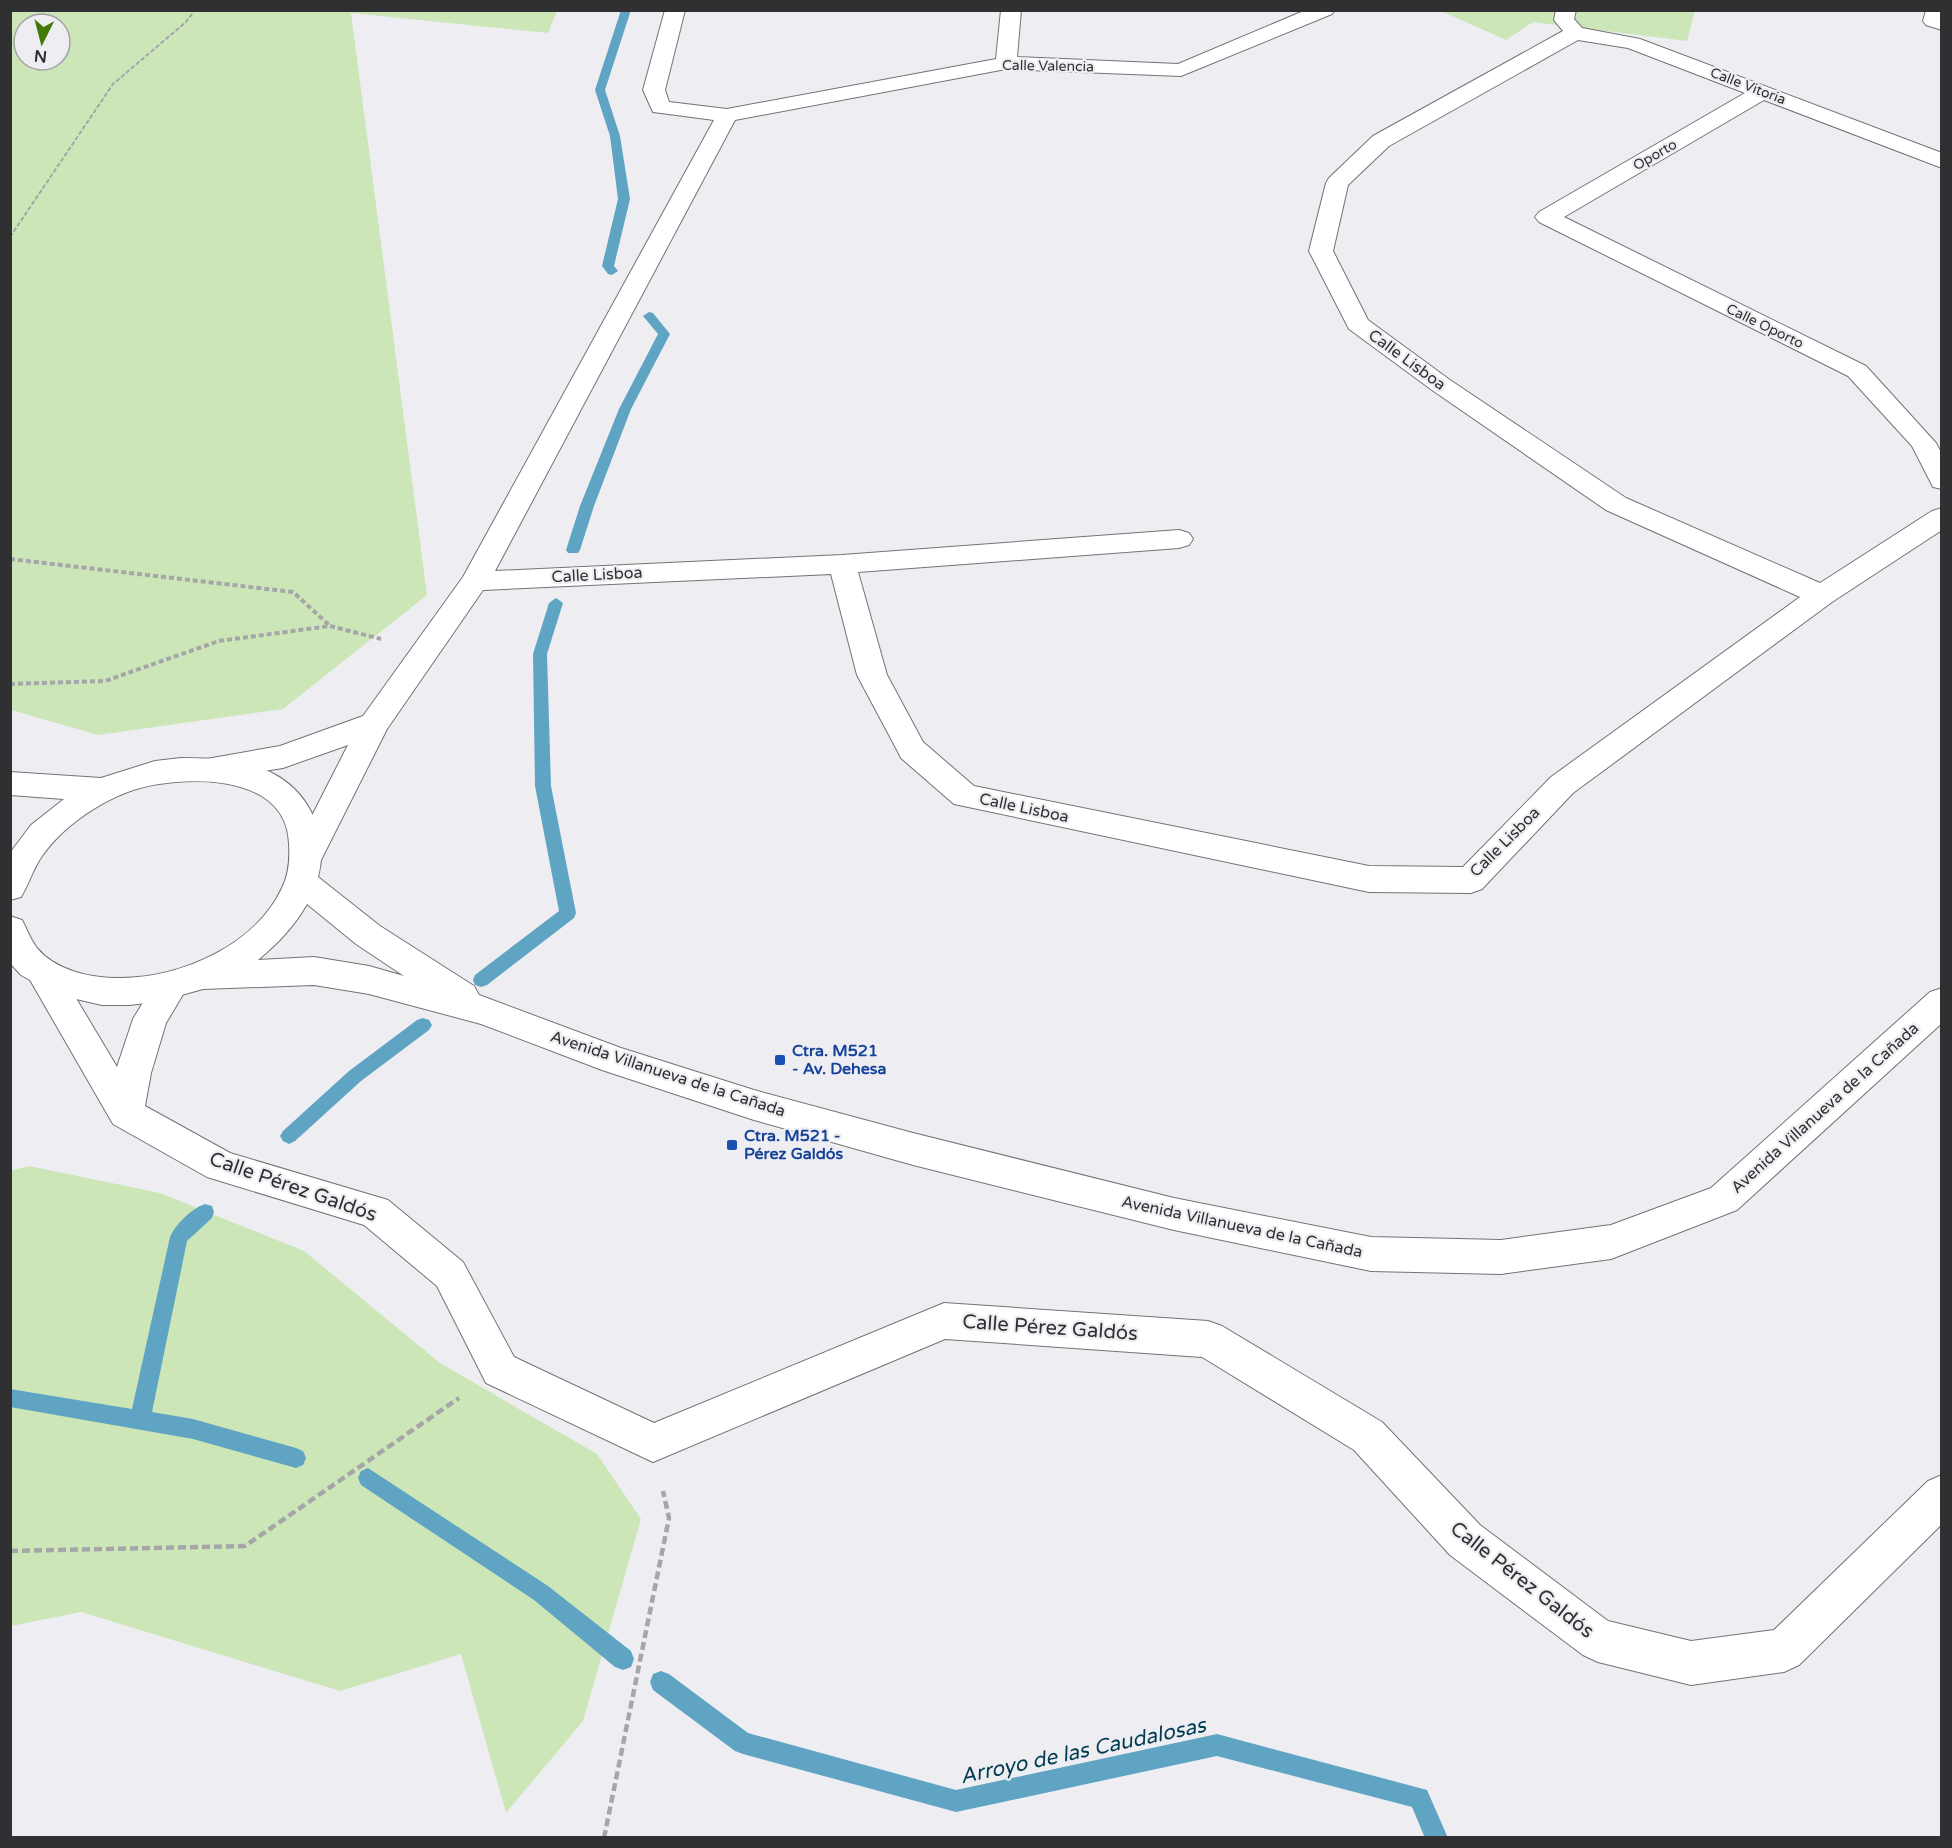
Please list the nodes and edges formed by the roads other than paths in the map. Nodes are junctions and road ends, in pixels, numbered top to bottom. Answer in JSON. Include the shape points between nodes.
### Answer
{"nodes":[{"id":1,"x":675,"y":10,"type":"edge"},
{"id":2,"x":1011,"y":10,"type":"edge"},
{"id":3,"x":1325,"y":10,"type":"edge"},
{"id":4,"x":1571,"y":22,"type":"edge"},
{"id":5,"x":1006,"y":63,"type":"junction"},
{"id":6,"x":1763,"y":92,"type":"junction"},
{"id":7,"x":727,"y":115,"type":"junction"},
{"id":8,"x":1941,"y":161,"type":"edge"},
{"id":9,"x":1547,"y":217,"type":"joint"},
{"id":10,"x":1941,"y":481,"type":"edge"},
{"id":11,"x":1941,"y":517,"type":"edge"},
{"id":12,"x":1179,"y":539,"type":"dead end"},
{"id":13,"x":842,"y":564,"type":"junction"},
{"id":14,"x":475,"y":581,"type":"junction"},
{"id":15,"x":1822,"y":595,"type":"junction"},
{"id":16,"x":374,"y":724,"type":"junction"},
{"id":17,"x":212,"y":768,"type":"junction"},
{"id":18,"x":10,"y":783,"type":"edge"},
{"id":19,"x":104,"y":790,"type":"junction"},
{"id":20,"x":14,"y":867,"type":"edge"},
{"id":21,"x":306,"y":868,"type":"junction"},
{"id":22,"x":10,"y":930,"type":"edge"},
{"id":23,"x":43,"y":973,"type":"junction"},
{"id":24,"x":186,"y":981,"type":"junction"},
{"id":25,"x":1941,"y":1002,"type":"edge"},
{"id":26,"x":486,"y":1011,"type":"junction"},
{"id":27,"x":126,"y":1113,"type":"junction"},
{"id":28,"x":1941,"y":1495,"type":"edge"}],
"edges":[{"from":1,"to":7,"type":"street","name":"Calle Valencia","via":[[654,90],[661,107]]},
{"from":2,"to":5,"type":"street"},
{"from":3,"to":5,"type":"street","name":"Calle Valencia","via":[[1181,70]]},
{"from":4,"to":6,"type":"street","name":"Calle Vitoria"},
{"from":4,"to":15,"type":"street","name":"Calle Lisboa","via":[[1381,141],[1337,183],[1321,251],[1358,324],[1442,385],[1616,504]]},
{"from":5,"to":7,"type":"street","name":"Calle Valencia"},
{"from":6,"to":8,"type":"street","name":"Calle Vitoria"},
{"from":6,"to":9,"type":"street","name":"Oporto"},
{"from":7,"to":14,"type":"street"},
{"from":9,"to":10,"type":"street","name":"Calle Oporto","via":[[1857,371],[1923,443]]},
{"from":11,"to":15,"type":"street"},
{"from":12,"to":13,"type":"street"},
{"from":13,"to":14,"type":"street","name":"Calle Lisboa"},
{"from":13,"to":15,"type":"street","name":"Calle Lisboa","via":[[872,675],[912,750],[965,796],[1369,879],[1471,880],[1562,785]]},
{"from":14,"to":16,"type":"street"},
{"from":16,"to":17,"type":"street","via":[[283,757]]},
{"from":16,"to":21,"type":"street"},
{"from":17,"to":19,"type":"street","via":[[140,776]]},
{"from":17,"to":21,"type":"street","via":[[252,777],[283,795],[302,821]]},
{"from":18,"to":19,"type":"street"},
{"from":19,"to":20,"type":"street","via":[[70,809],[41,834]]},
{"from":21,"to":24,"type":"street","via":[[281,919],[246,951]]},
{"from":21,"to":26,"type":"street","via":[[368,935]]},
{"from":22,"to":23,"type":"street","via":[[20,951]]},
{"from":23,"to":24,"type":"street","via":[[80,988],[123,993]]},
{"from":23,"to":27,"type":"street","name":"Calle Pérez Galdós"},
{"from":24,"to":26,"type":"street","via":[[314,971],[369,980]]},
{"from":24,"to":27,"type":"street","via":[[150,1019],[133,1073]]},
{"from":25,"to":26,"type":"street","name":"Avenida Villanueva de la Cañada","via":[[1724,1199],[1611,1242],[1501,1257],[1371,1254],[1173,1214],[754,1105],[614,1060]]},
{"from":27,"to":28,"type":"street","name":"Calle Pérez Galdós","via":[[220,1166],[375,1212],[450,1274],[500,1370],[653,1443],[944,1321],[1208,1339],[1368,1436],[1465,1540],[1598,1640],[1691,1663],[1784,1650]]}]}
